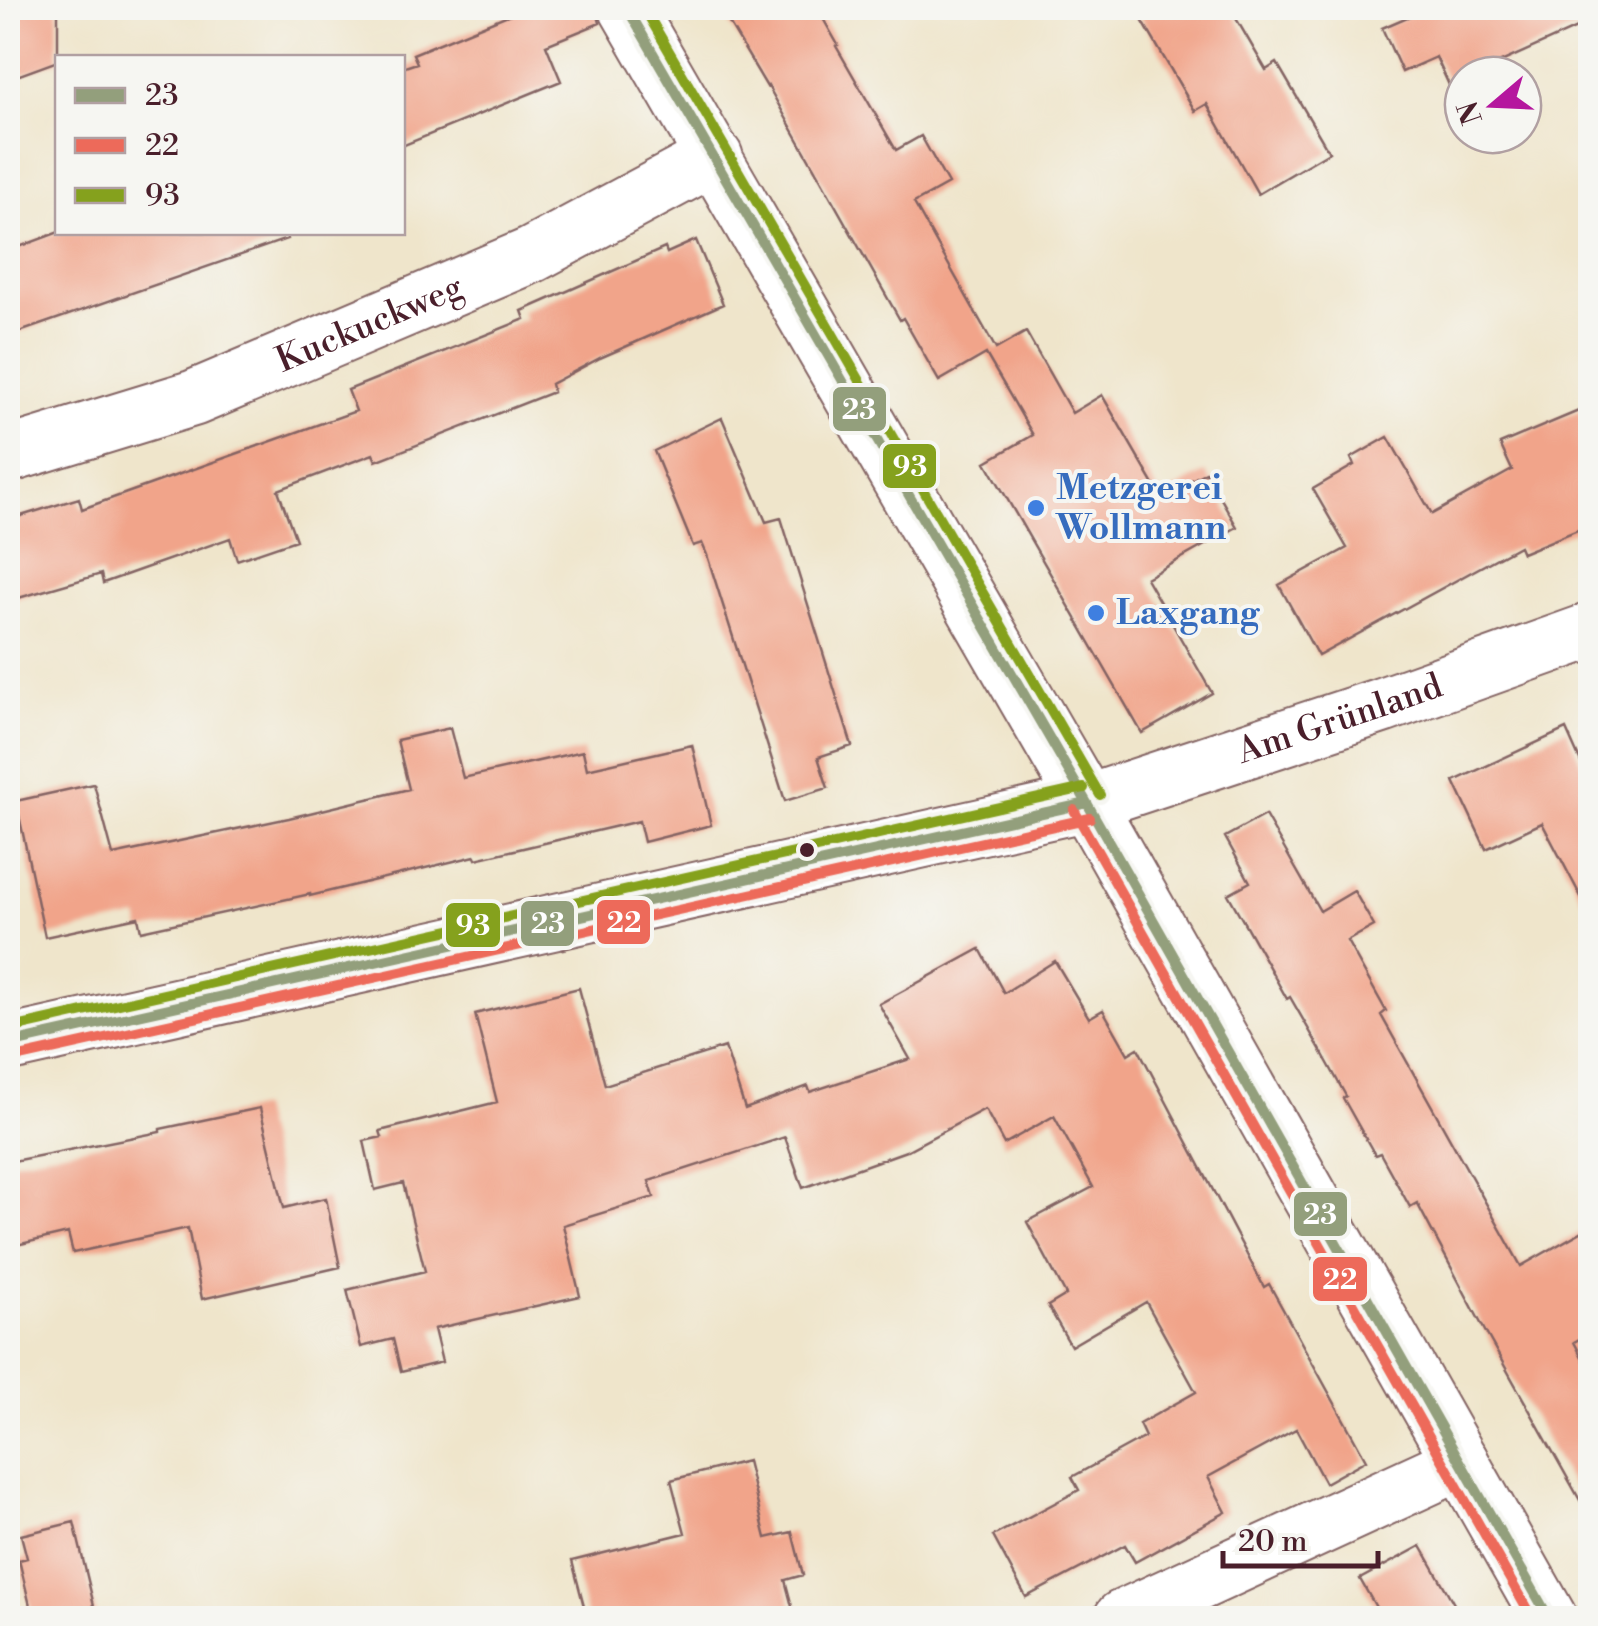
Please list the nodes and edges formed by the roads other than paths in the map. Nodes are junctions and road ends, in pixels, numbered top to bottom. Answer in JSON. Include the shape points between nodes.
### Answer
{"nodes":[{"id":1,"x":628,"y":8,"type":"edge"},
{"id":2,"x":714,"y":157,"type":"junction"},
{"id":3,"x":8,"y":455,"type":"edge"},
{"id":4,"x":1590,"y":631,"type":"edge"},
{"id":5,"x":1087,"y":803,"type":"junction"},
{"id":6,"x":8,"y":1044,"type":"edge"},
{"id":7,"x":1461,"y":1462,"type":"junction"},
{"id":8,"x":1122,"y":1618,"type":"edge"},
{"id":9,"x":1549,"y":1618,"type":"edge"}],
"edges":[{"from":1,"to":2,"type":"street"},
{"from":2,"to":3,"type":"street","name":"Kuckuckweg","via":[[532,255],[194,398]]},
{"from":2,"to":5,"type":"street"},
{"from":4,"to":5,"type":"street","name":"Am Grünland"},
{"from":5,"to":6,"type":"street","name":"Am Grünland"},
{"from":5,"to":7,"type":"street"},
{"from":7,"to":8,"type":"street"},
{"from":7,"to":9,"type":"street"}]}
